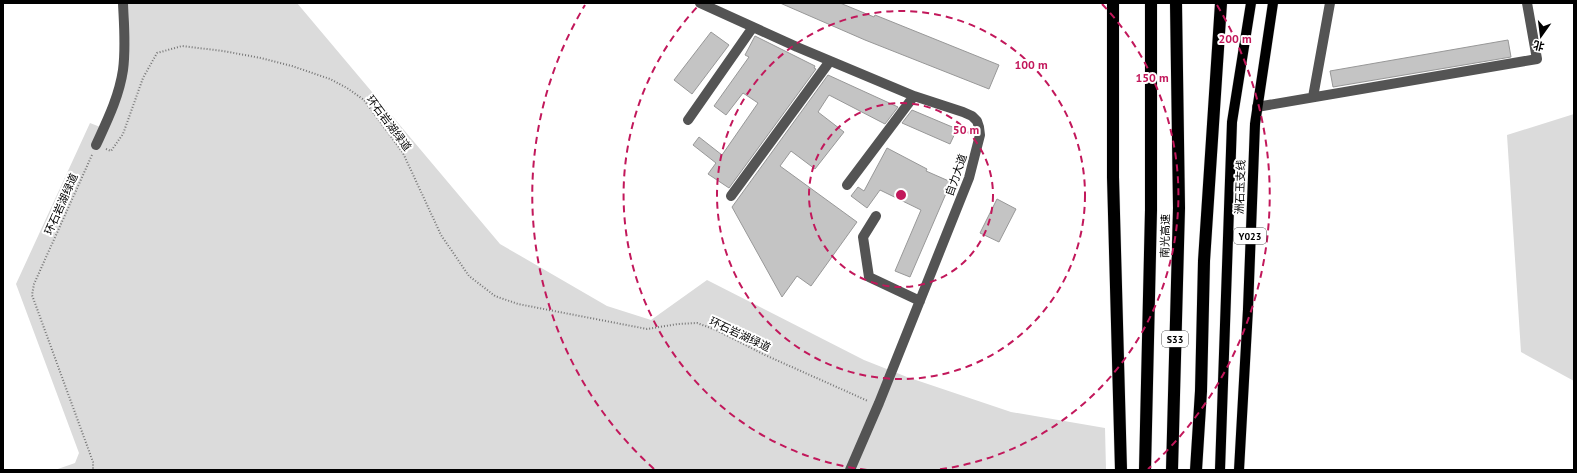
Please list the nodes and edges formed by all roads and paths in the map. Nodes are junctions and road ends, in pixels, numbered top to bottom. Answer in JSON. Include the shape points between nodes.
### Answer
{"nodes":[{"id":1,"x":123,"y":3,"type":"edge"},
{"id":2,"x":700,"y":3,"type":"edge"},
{"id":3,"x":1113,"y":3,"type":"edge"},
{"id":4,"x":1151,"y":3,"type":"edge"},
{"id":5,"x":1176,"y":3,"type":"edge"},
{"id":6,"x":1221,"y":3,"type":"edge"},
{"id":7,"x":1251,"y":3,"type":"edge"},
{"id":8,"x":1273,"y":3,"type":"edge"},
{"id":9,"x":1330,"y":3,"type":"edge"},
{"id":10,"x":1527,"y":3,"type":"edge"},
{"id":11,"x":753,"y":27,"type":"junction"},
{"id":12,"x":830,"y":61,"type":"junction"},
{"id":13,"x":914,"y":96,"type":"junction"},
{"id":14,"x":1313,"y":98,"type":"junction"},
{"id":15,"x":1257,"y":107,"type":"junction"},
{"id":16,"x":688,"y":120,"type":"dead end"},
{"id":17,"x":96,"y":145,"type":"junction"},
{"id":18,"x":847,"y":185,"type":"dead end"},
{"id":19,"x":731,"y":196,"type":"dead end"},
{"id":20,"x":876,"y":216,"type":"dead end"},
{"id":21,"x":920,"y":301,"type":"junction"},
{"id":22,"x":871,"y":402,"type":"dead end"},
{"id":23,"x":93,"y":470,"type":"edge"},
{"id":24,"x":850,"y":470,"type":"edge"},
{"id":25,"x":1121,"y":470,"type":"edge"},
{"id":26,"x":1145,"y":470,"type":"edge"},
{"id":27,"x":1172,"y":470,"type":"edge"},
{"id":28,"x":1196,"y":470,"type":"edge"},
{"id":29,"x":1220,"y":470,"type":"edge"},
{"id":30,"x":1239,"y":470,"type":"edge"}],
"edges":[{"from":1,"to":17,"type":"street","via":[[125,32],[122,70],[115,100]]},
{"from":2,"to":11,"type":"street","name":"自力大道"},
{"from":3,"to":25,"type":"highway","via":[[1113,177]]},
{"from":4,"to":26,"type":"highway","name":"南光高速","number":"S33","via":[[1151,210]]},
{"from":5,"to":27,"type":"highway","name":"南光高速","number":"S33","via":[[1179,208]]},
{"from":6,"to":28,"type":"highway","via":[[1204,261]]},
{"from":7,"to":29,"type":"main road","name":"洲石玉支线","number":"Y023","via":[[1232,122]]},
{"from":8,"to":15,"type":"main road","name":"洲石玉支线","number":"Y023"},
{"from":9,"to":14,"type":"street"},
{"from":10,"to":14,"type":"street","via":[[1537,59]]},
{"from":11,"to":12,"type":"street","name":"自力大道"},
{"from":11,"to":16,"type":"street"},
{"from":12,"to":13,"type":"street","name":"自力大道"},
{"from":12,"to":19,"type":"street"},
{"from":13,"to":18,"type":"street"},
{"from":13,"to":21,"type":"street","name":"自力大道","via":[[972,116],[977,120],[980,135],[969,178]]},
{"from":14,"to":15,"type":"street"},
{"from":15,"to":30,"type":"main road","name":"洲石玉支线","number":"Y023"},
{"from":17,"to":22,"type":"path","name":"环石岩湖绿道","via":[[111,151],[123,134],[143,78],[157,53],[182,46],[261,58],[298,68],[330,79],[364,100],[403,153],[441,235],[470,276],[495,296],[518,304],[647,329],[697,323]]},
{"from":17,"to":23,"type":"path","name":"环石岩湖绿道","via":[[34,284],[32,295]]},
{"from":20,"to":21,"type":"street","via":[[863,237],[869,277]]},
{"from":21,"to":24,"type":"street","name":"自力大道"}]}
